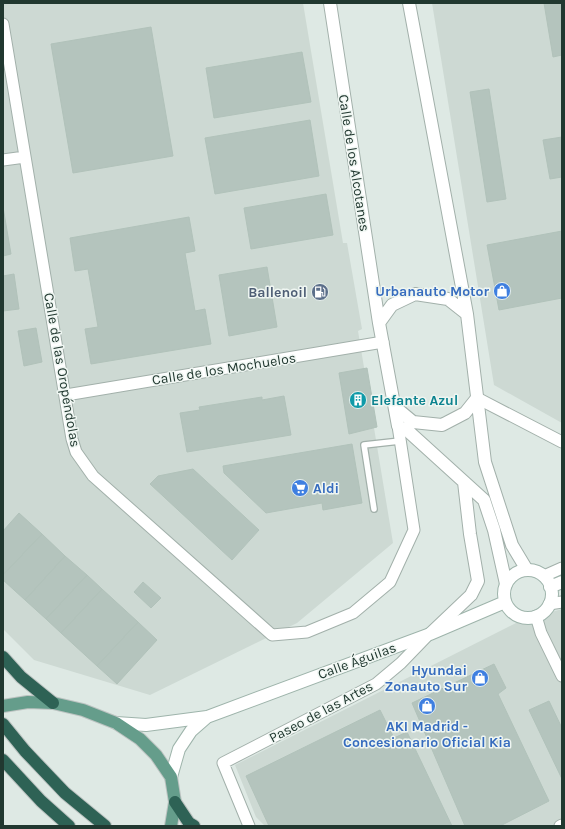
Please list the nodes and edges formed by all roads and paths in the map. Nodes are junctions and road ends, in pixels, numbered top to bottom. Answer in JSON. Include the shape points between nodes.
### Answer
{"nodes":[{"id":1,"x":330,"y":3,"type":"edge"},
{"id":2,"x":409,"y":3,"type":"edge"},
{"id":3,"x":3,"y":24,"type":"edge"},
{"id":4,"x":25,"y":157,"type":"junction"},
{"id":5,"x":3,"y":160,"type":"edge"},
{"id":6,"x":467,"y":314,"type":"junction"},
{"id":7,"x":379,"y":323,"type":"junction"},
{"id":8,"x":383,"y":342,"type":"junction"},
{"id":9,"x":66,"y":395,"type":"junction"},
{"id":10,"x":476,"y":398,"type":"junction"},
{"id":11,"x":395,"y":407,"type":"junction"},
{"id":12,"x":398,"y":426,"type":"junction"},
{"id":13,"x":400,"y":441,"type":"junction"},
{"id":14,"x":562,"y":442,"type":"edge"},
{"id":15,"x":464,"y":482,"type":"junction"},
{"id":16,"x":374,"y":509,"type":"dead end"},
{"id":17,"x":414,"y":530,"type":"joint"},
{"id":18,"x":562,"y":568,"type":"edge"},
{"id":19,"x":527,"y":570,"type":"junction"},
{"id":20,"x":547,"y":581,"type":"junction"},
{"id":21,"x":562,"y":582,"type":"edge"},
{"id":22,"x":506,"y":584,"type":"junction"},
{"id":23,"x":505,"y":602,"type":"junction"},
{"id":24,"x":562,"y":602,"type":"edge"},
{"id":25,"x":549,"y":604,"type":"junction"},
{"id":26,"x":536,"y":616,"type":"junction"},
{"id":27,"x":430,"y":634,"type":"junction"},
{"id":28,"x":3,"y":657,"type":"edge"},
{"id":29,"x":562,"y":676,"type":"edge"},
{"id":30,"x":53,"y":703,"type":"junction"},
{"id":31,"x":3,"y":706,"type":"edge"},
{"id":32,"x":207,"y":717,"type":"junction"},
{"id":33,"x":116,"y":723,"type":"junction"},
{"id":34,"x":3,"y":724,"type":"edge"},
{"id":35,"x":3,"y":761,"type":"edge"},
{"id":36,"x":171,"y":777,"type":"junction"},
{"id":37,"x":175,"y":802,"type":"junction"},
{"id":38,"x":68,"y":826,"type":"edge"},
{"id":39,"x":105,"y":826,"type":"edge"},
{"id":40,"x":171,"y":826,"type":"edge"},
{"id":41,"x":194,"y":826,"type":"edge"},
{"id":42,"x":249,"y":826,"type":"edge"}],
"edges":[{"from":1,"to":7,"type":"street","name":"Calle de los Alcotanes"},
{"from":2,"to":6,"type":"street"},
{"from":3,"to":4,"type":"street","name":"Calle de las Oropéndolas"},
{"from":4,"to":5,"type":"street"},
{"from":4,"to":9,"type":"street","name":"Calle de las Oropéndolas"},
{"from":6,"to":7,"type":"street","via":[[448,299],[416,294],[392,305]]},
{"from":6,"to":10,"type":"street"},
{"from":7,"to":8,"type":"street","name":"Calle de los Alcotanes"},
{"from":8,"to":9,"type":"street","name":"Calle de los Mochuelos"},
{"from":8,"to":11,"type":"street","name":"Calle de los Alcotanes"},
{"from":9,"to":17,"type":"street","name":"Calle de las Oropéndolas","via":[[76,452],[93,476],[272,635],[307,632],[354,613],[390,582]]},
{"from":10,"to":11,"type":"street","via":[[465,413],[442,425],[413,422]]},
{"from":10,"to":14,"type":"street"},
{"from":10,"to":19,"type":"street","via":[[485,462],[512,545]]},
{"from":11,"to":12,"type":"street","name":"Calle de los Alcotanes"},
{"from":12,"to":13,"type":"street","name":"Calle de los Alcotanes"},
{"from":12,"to":15,"type":"street","via":[[408,430]]},
{"from":13,"to":16,"type":"lane","via":[[364,445]]},
{"from":13,"to":17,"type":"street","name":"Calle de los Alcotanes"},
{"from":15,"to":22,"type":"street","via":[[484,500],[494,530]]},
{"from":15,"to":27,"type":"street","via":[[478,581],[471,595]]},
{"from":18,"to":20,"type":"street"},
{"from":19,"to":20,"type":"street","via":[[538,572]]},
{"from":19,"to":22,"type":"street","via":[[518,572]]},
{"from":20,"to":21,"type":"street"},
{"from":20,"to":25,"type":"street","via":[[552,596]]},
{"from":22,"to":23,"type":"street"},
{"from":23,"to":26,"type":"street","via":[[516,615],[526,618]]},
{"from":23,"to":27,"type":"street","name":"Calle Águilas"},
{"from":24,"to":25,"type":"street"},
{"from":25,"to":26,"type":"street","via":[[544,612]]},
{"from":26,"to":29,"type":"street","via":[[541,633]]},
{"from":27,"to":32,"type":"street","name":"Calle Águilas"},
{"from":27,"to":42,"type":"street","name":"Paseo de las Artes","via":[[376,684],[223,763]]},
{"from":28,"to":30,"type":"highway","via":[[21,677]]},
{"from":30,"to":31,"type":"main road","via":[[28,702]]},
{"from":30,"to":33,"type":"main road","via":[[83,710]]},
{"from":32,"to":33,"type":"street","via":[[146,725]]},
{"from":32,"to":36,"type":"street","via":[[191,731],[179,750]]},
{"from":33,"to":36,"type":"main road","via":[[140,739],[156,755]]},
{"from":34,"to":39,"type":"highway","via":[[66,793]]},
{"from":35,"to":38,"type":"highway"},
{"from":36,"to":37,"type":"main road"},
{"from":37,"to":40,"type":"main road"},
{"from":37,"to":41,"type":"highway","via":[[189,823]]}]}
